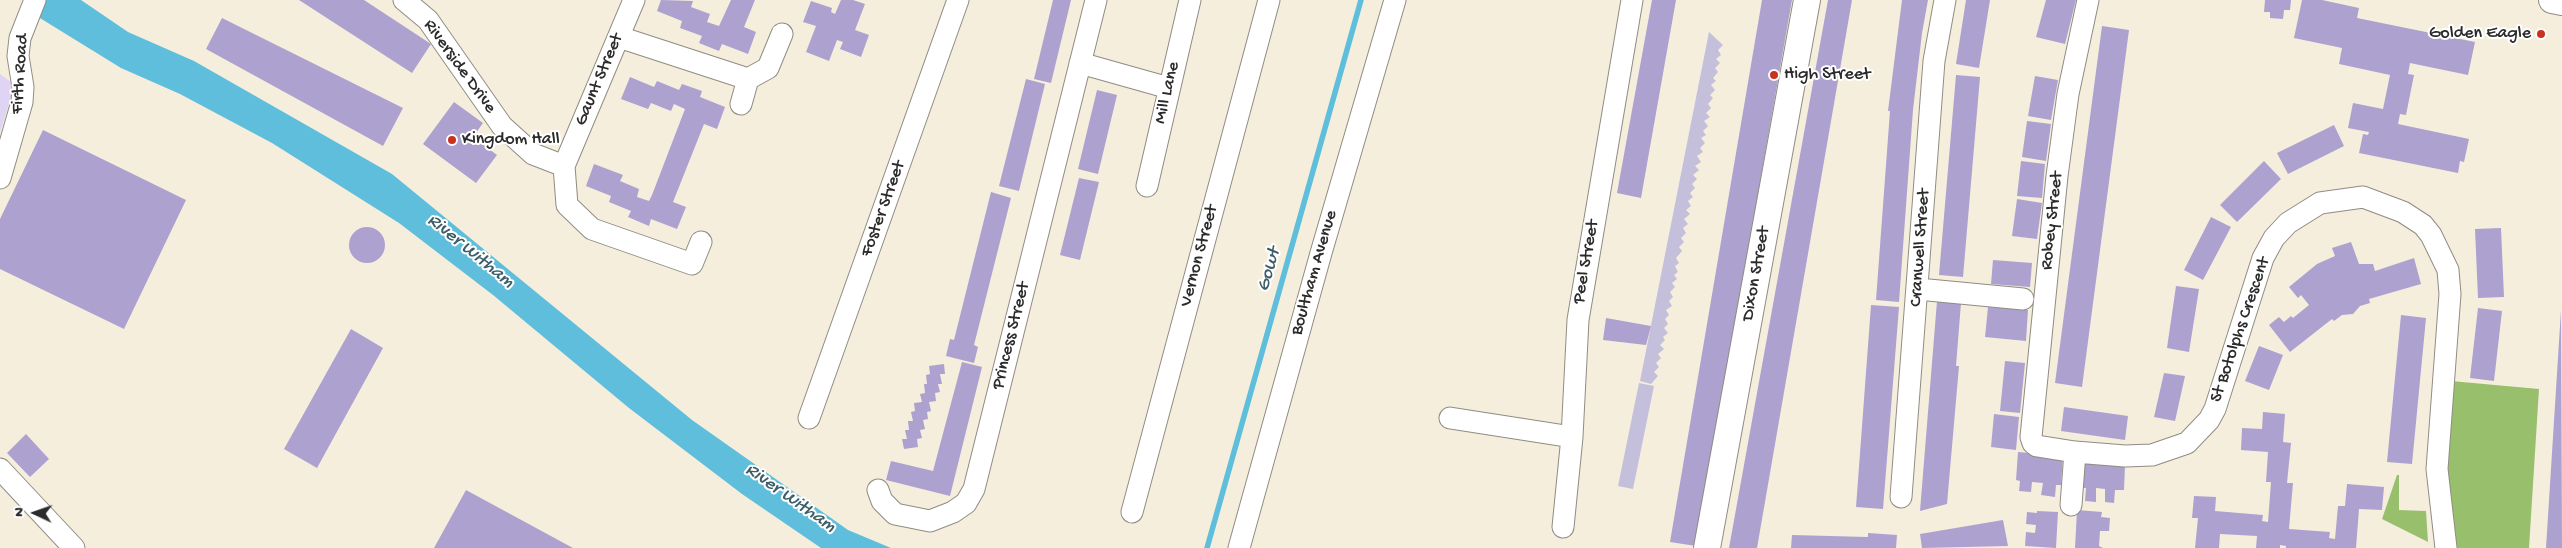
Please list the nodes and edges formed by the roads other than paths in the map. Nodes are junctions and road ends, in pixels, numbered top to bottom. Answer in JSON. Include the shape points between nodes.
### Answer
{"nodes":[{"id":1,"x":35,"y":0,"type":"edge"},
{"id":2,"x":404,"y":0,"type":"edge"},
{"id":3,"x":634,"y":0,"type":"edge"},
{"id":4,"x":958,"y":0,"type":"edge"},
{"id":5,"x":1096,"y":0,"type":"edge"},
{"id":6,"x":1190,"y":0,"type":"edge"},
{"id":7,"x":1269,"y":0,"type":"edge"},
{"id":8,"x":1395,"y":0,"type":"edge"},
{"id":9,"x":1632,"y":0,"type":"edge"},
{"id":10,"x":1807,"y":0,"type":"edge"},
{"id":11,"x":1945,"y":0,"type":"edge"},
{"id":12,"x":2088,"y":0,"type":"edge"},
{"id":13,"x":2552,"y":0,"type":"edge"},
{"id":14,"x":2562,"y":2,"type":"edge"},
{"id":15,"x":782,"y":34,"type":"dead end"},
{"id":16,"x":620,"y":37,"type":"junction"},
{"id":17,"x":1080,"y":63,"type":"junction"},
{"id":18,"x":748,"y":79,"type":"junction"},
{"id":19,"x":1169,"y":88,"type":"junction"},
{"id":20,"x":741,"y":104,"type":"dead end"},
{"id":21,"x":564,"y":166,"type":"junction"},
{"id":22,"x":0,"y":178,"type":"edge"},
{"id":23,"x":1148,"y":186,"type":"dead end"},
{"id":24,"x":701,"y":242,"type":"dead end"},
{"id":25,"x":1918,"y":289,"type":"junction"},
{"id":26,"x":2023,"y":299,"type":"dead end"},
{"id":27,"x":809,"y":418,"type":"dead end"},
{"id":28,"x":1450,"y":418,"type":"dead end"},
{"id":29,"x":1572,"y":437,"type":"junction"},
{"id":30,"x":2033,"y":443,"type":"joint"},
{"id":31,"x":2085,"y":453,"type":"junction"},
{"id":32,"x":0,"y":469,"type":"edge"},
{"id":33,"x":878,"y":490,"type":"dead end"},
{"id":34,"x":1901,"y":497,"type":"dead end"},
{"id":35,"x":2071,"y":505,"type":"dead end"},
{"id":36,"x":1132,"y":512,"type":"dead end"},
{"id":37,"x":1563,"y":527,"type":"dead end"},
{"id":38,"x":2444,"y":540,"type":"edge"},
{"id":39,"x":72,"y":547,"type":"edge"},
{"id":40,"x":1240,"y":548,"type":"edge"},
{"id":41,"x":1707,"y":548,"type":"edge"}],
"edges":[{"from":1,"to":22,"type":"street","name":"Firth Road","via":[[20,38],[18,56],[22,102]]},
{"from":2,"to":21,"type":"street","name":"Riverside Drive","via":[[428,20],[502,126],[533,154]]},
{"from":3,"to":16,"type":"street","name":"Gaunt Street"},
{"from":4,"to":27,"type":"street","name":"Foster Street"},
{"from":5,"to":17,"type":"street","name":"Princess Street"},
{"from":6,"to":19,"type":"street","name":"Mill Lane"},
{"from":7,"to":36,"type":"street","name":"Vernon Street"},
{"from":8,"to":40,"type":"street","name":"Boultham Avenue","via":[[1320,253]]},
{"from":9,"to":29,"type":"street","name":"Peel Street","via":[[1578,320]]},
{"from":10,"to":41,"type":"street","name":"Dixon Street"},
{"from":11,"to":25,"type":"street","name":"Cranwell Street","via":[[1934,61]]},
{"from":12,"to":30,"type":"street","name":"Robey Street","via":[[2068,94],[2056,176]]},
{"from":13,"to":14,"type":"street"},
{"from":15,"to":18,"type":"street","via":[[768,68]]},
{"from":16,"to":18,"type":"street"},
{"from":16,"to":21,"type":"street","name":"Gaunt Street"},
{"from":17,"to":19,"type":"street"},
{"from":17,"to":33,"type":"street","name":"Princess Street","via":[[974,489],[966,503],[930,521],[895,514],[882,502]]},
{"from":18,"to":20,"type":"street"},
{"from":19,"to":23,"type":"street","name":"Mill Lane"},
{"from":21,"to":24,"type":"street","name":"Gaunt Street","via":[[567,205],[592,229],[692,264]]},
{"from":25,"to":26,"type":"street"},
{"from":25,"to":34,"type":"street","name":"Cranwell Street"},
{"from":28,"to":29,"type":"street"},
{"from":29,"to":37,"type":"street","name":"Peel Street"},
{"from":30,"to":31,"type":"street","name":"St Botolphs Crescent"},
{"from":31,"to":35,"type":"street"},
{"from":31,"to":38,"type":"street","name":"St Botolphs Crescent","via":[[2152,455],[2188,443],[2215,409],[2264,258],[2274,238],[2288,223],[2320,203],[2363,197],[2404,212],[2423,225],[2448,270],[2450,294],[2437,443]]},
{"from":32,"to":39,"type":"street"}]}
